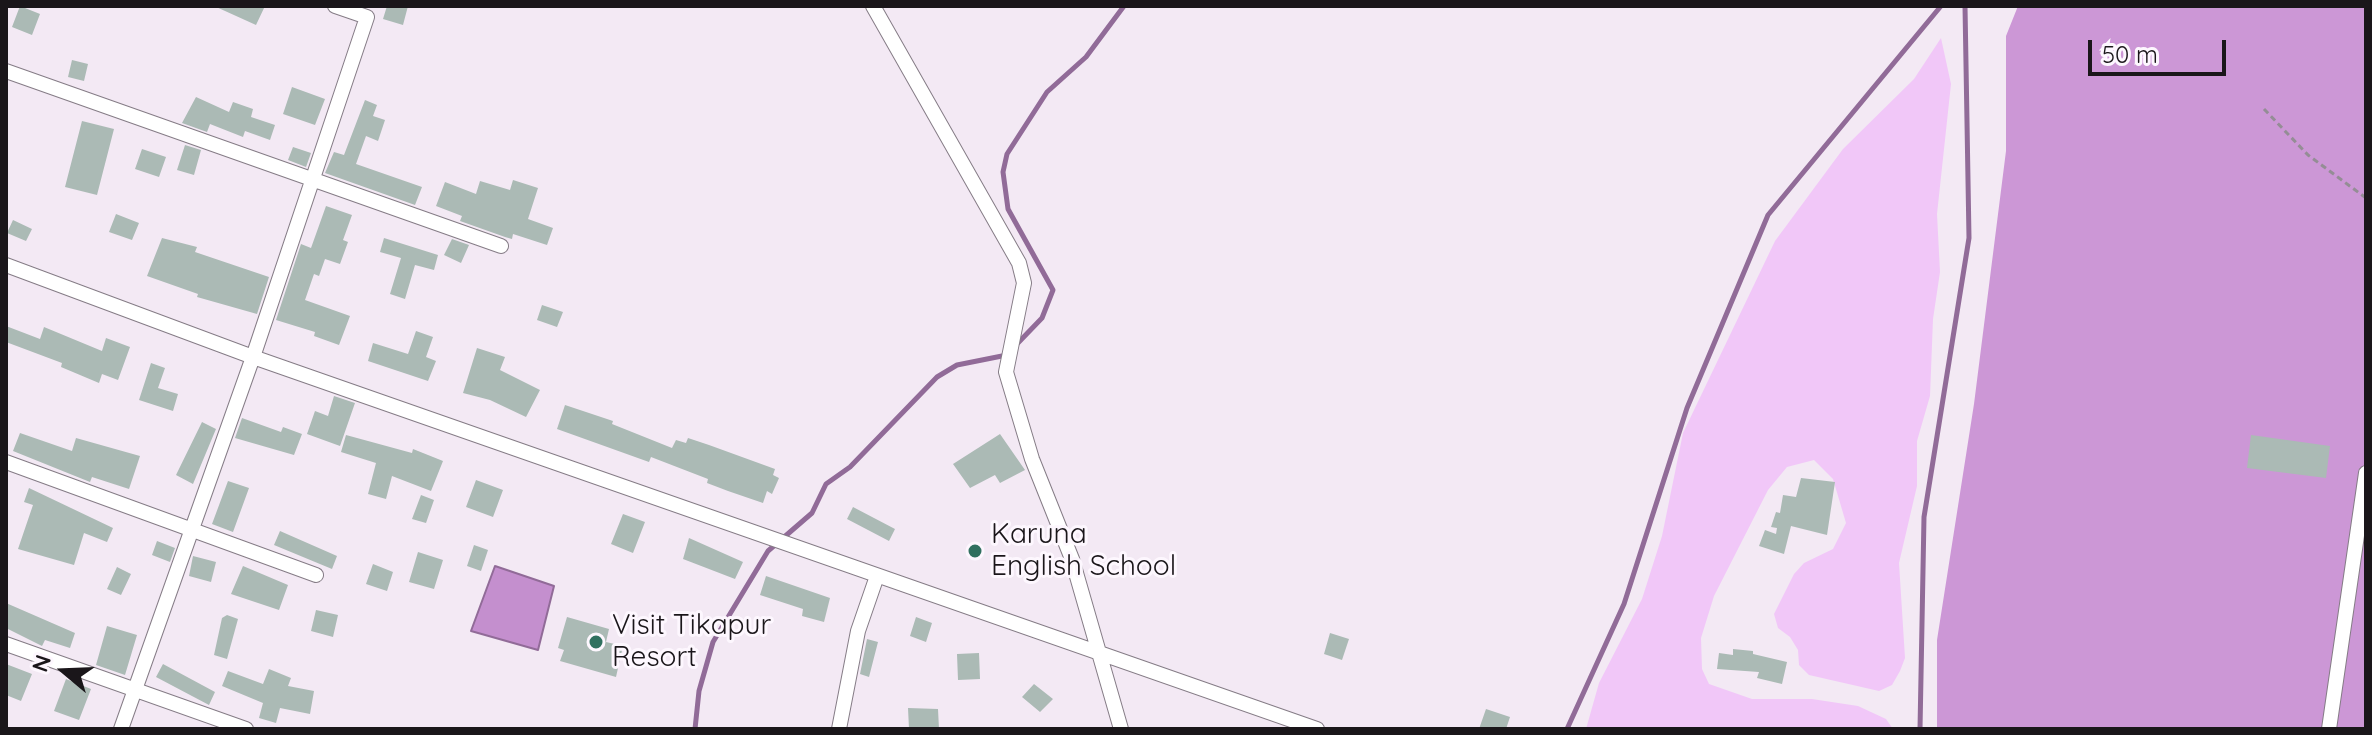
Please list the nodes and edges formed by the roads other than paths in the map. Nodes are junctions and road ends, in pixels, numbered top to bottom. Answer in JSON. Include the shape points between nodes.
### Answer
{"nodes":[{"id":1,"x":335,"y":6,"type":"edge"},
{"id":2,"x":873,"y":6,"type":"edge"},
{"id":3,"x":6,"y":71,"type":"edge"},
{"id":4,"x":312,"y":181,"type":"junction"},
{"id":5,"x":501,"y":246,"type":"dead end"},
{"id":6,"x":6,"y":265,"type":"edge"},
{"id":7,"x":253,"y":357,"type":"junction"},
{"id":8,"x":6,"y":462,"type":"edge"},
{"id":9,"x":2366,"y":473,"type":"edge"},
{"id":10,"x":192,"y":529,"type":"junction"},
{"id":11,"x":316,"y":575,"type":"dead end"},
{"id":12,"x":877,"y":576,"type":"junction"},
{"id":13,"x":6,"y":644,"type":"edge"},
{"id":14,"x":1100,"y":653,"type":"junction"},
{"id":15,"x":135,"y":689,"type":"junction"},
{"id":16,"x":121,"y":729,"type":"edge"},
{"id":17,"x":246,"y":729,"type":"edge"},
{"id":18,"x":839,"y":729,"type":"edge"},
{"id":19,"x":1121,"y":729,"type":"edge"},
{"id":20,"x":1317,"y":729,"type":"edge"},
{"id":21,"x":2329,"y":729,"type":"edge"}],
"edges":[{"from":1,"to":4,"type":"street","via":[[367,17]]},
{"from":2,"to":14,"type":"street","via":[[1019,263],[1024,283],[1006,372]]},
{"from":3,"to":4,"type":"street"},
{"from":4,"to":5,"type":"street"},
{"from":4,"to":7,"type":"street"},
{"from":6,"to":7,"type":"street"},
{"from":7,"to":10,"type":"street"},
{"from":7,"to":12,"type":"street"},
{"from":8,"to":10,"type":"street"},
{"from":9,"to":21,"type":"street"},
{"from":10,"to":11,"type":"street"},
{"from":10,"to":15,"type":"street"},
{"from":12,"to":14,"type":"street"},
{"from":12,"to":18,"type":"street","via":[[858,631]]},
{"from":13,"to":15,"type":"street"},
{"from":14,"to":19,"type":"street"},
{"from":14,"to":20,"type":"street"},
{"from":15,"to":16,"type":"street"},
{"from":15,"to":17,"type":"street"}]}
